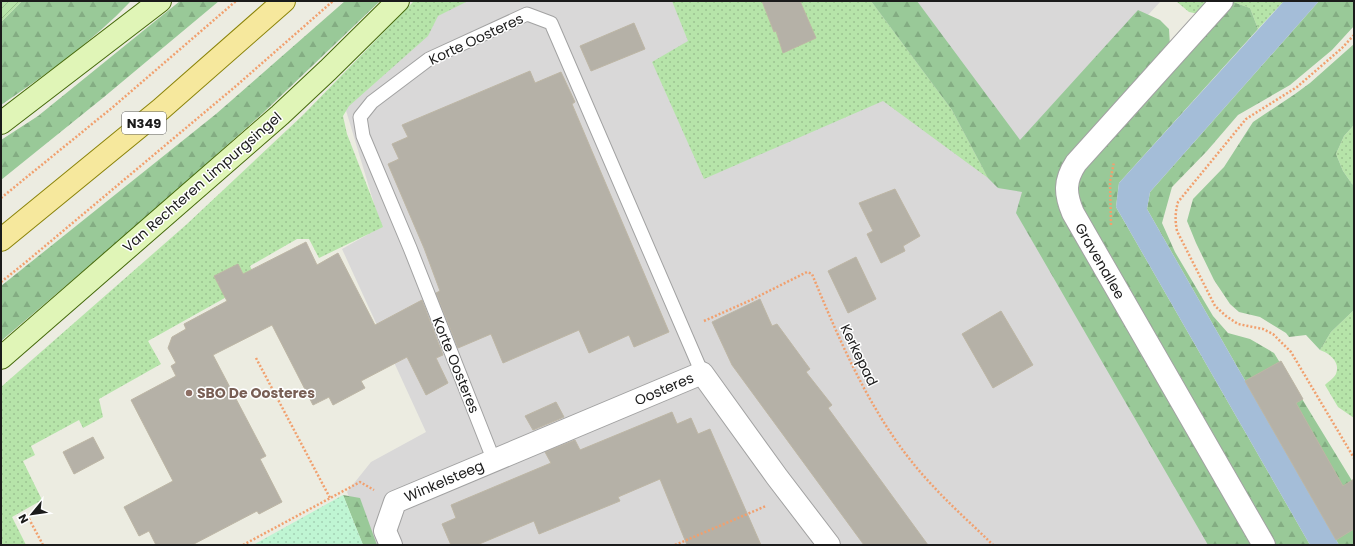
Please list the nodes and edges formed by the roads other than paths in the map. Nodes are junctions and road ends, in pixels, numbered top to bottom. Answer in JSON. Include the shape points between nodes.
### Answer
{"nodes":[{"id":1,"x":160,"y":1,"type":"edge"},
{"id":2,"x":284,"y":1,"type":"edge"},
{"id":3,"x":398,"y":1,"type":"edge"},
{"id":4,"x":1222,"y":1,"type":"edge"},
{"id":5,"x":1,"y":123,"type":"edge"},
{"id":6,"x":1,"y":240,"type":"edge"},
{"id":7,"x":1,"y":358,"type":"edge"},
{"id":8,"x":702,"y":372,"type":"junction"},
{"id":9,"x":494,"y":460,"type":"junction"},
{"id":10,"x":391,"y":545,"type":"edge"},
{"id":11,"x":829,"y":545,"type":"edge"},
{"id":12,"x":1264,"y":545,"type":"edge"}],
"edges":[{"from":1,"to":5,"type":"main road"},
{"from":2,"to":6,"type":"main road","number":"N349","via":[[161,109]]},
{"from":3,"to":7,"type":"main road","name":"Van Rechteren Limpurgsingel","via":[[280,115]]},
{"from":4,"to":12,"type":"street","name":"Gravenallee","via":[[1076,163],[1068,175],[1066,184],[1072,213]]},
{"from":8,"to":9,"type":"street","name":"Oosteres"},
{"from":8,"to":9,"type":"lane","name":"Korte Oosteres","via":[[551,23],[527,14],[429,59],[372,102],[360,117],[363,136]]},
{"from":8,"to":11,"type":"street","name":"Oosteres"},
{"from":9,"to":10,"type":"street","name":"Winkelsteeg","via":[[395,502],[385,531]]}]}
